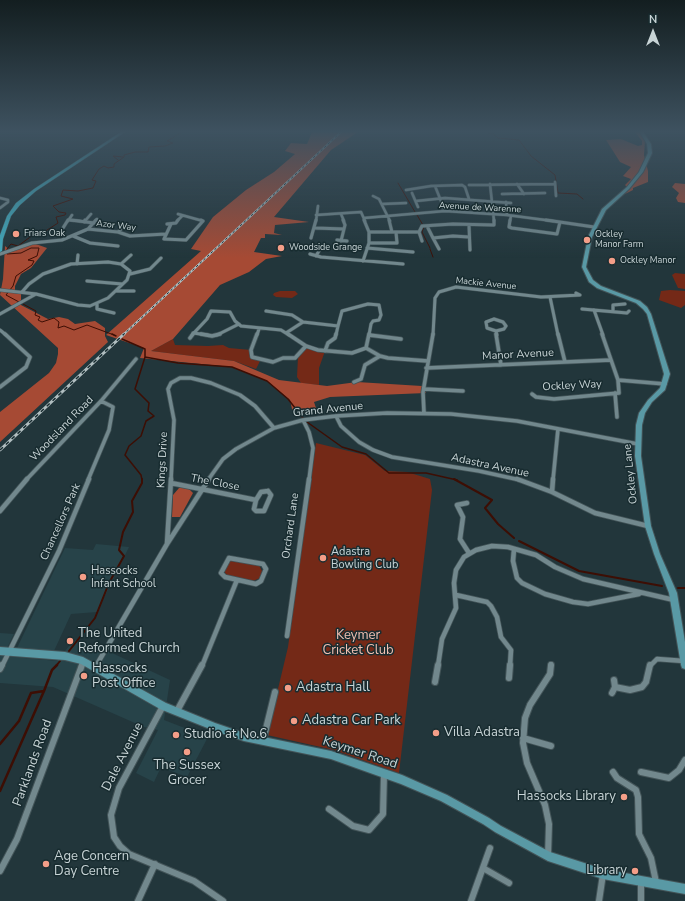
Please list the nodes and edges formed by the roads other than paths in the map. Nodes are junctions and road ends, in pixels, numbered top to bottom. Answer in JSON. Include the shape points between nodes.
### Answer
{"nodes":[{"id":1,"x":59,"y":174,"type":"edge"},
{"id":2,"x":637,"y":174,"type":"edge"},
{"id":3,"x":490,"y":184,"type":"junction"},
{"id":4,"x":518,"y":184,"type":"junction"},
{"id":5,"x":469,"y":185,"type":"dead end"},
{"id":6,"x":435,"y":186,"type":"junction"},
{"id":7,"x":406,"y":190,"type":"dead end"},
{"id":8,"x":545,"y":193,"type":"dead end"},
{"id":9,"x":412,"y":194,"type":"dead end"},
{"id":10,"x":502,"y":194,"type":"dead end"},
{"id":11,"x":524,"y":194,"type":"junction"},
{"id":12,"x":373,"y":196,"type":"dead end"},
{"id":13,"x":556,"y":196,"type":"dead end"},
{"id":14,"x":0,"y":198,"type":"edge"},
{"id":15,"x":440,"y":198,"type":"junction"},
{"id":16,"x":469,"y":199,"type":"junction"},
{"id":17,"x":416,"y":201,"type":"junction"},
{"id":18,"x":493,"y":201,"type":"junction"},
{"id":19,"x":506,"y":202,"type":"junction"},
{"id":20,"x":406,"y":203,"type":"dead end"},
{"id":21,"x":511,"y":203,"type":"dead end"},
{"id":22,"x":382,"y":204,"type":"junction"},
{"id":23,"x":318,"y":206,"type":"dead end"},
{"id":24,"x":418,"y":207,"type":"dead end"},
{"id":25,"x":0,"y":208,"type":"edge"},
{"id":26,"x":445,"y":211,"type":"junction"},
{"id":27,"x":91,"y":214,"type":"dead end"},
{"id":28,"x":178,"y":214,"type":"dead end"},
{"id":29,"x":341,"y":214,"type":"junction"},
{"id":30,"x":493,"y":214,"type":"junction"},
{"id":31,"x":72,"y":215,"type":"dead end"},
{"id":32,"x":316,"y":215,"type":"junction"},
{"id":33,"x":509,"y":215,"type":"junction"},
{"id":34,"x":184,"y":216,"type":"junction"},
{"id":35,"x":387,"y":216,"type":"junction"},
{"id":36,"x":364,"y":218,"type":"junction"},
{"id":37,"x":97,"y":219,"type":"dead end"},
{"id":38,"x":68,"y":220,"type":"junction"},
{"id":39,"x":84,"y":222,"type":"junction"},
{"id":40,"x":94,"y":222,"type":"junction"},
{"id":41,"x":560,"y":222,"type":"junction"},
{"id":42,"x":469,"y":225,"type":"junction"},
{"id":43,"x":123,"y":227,"type":"dead end"},
{"id":44,"x":594,"y":227,"type":"junction"},
{"id":45,"x":63,"y":228,"type":"dead end"},
{"id":46,"x":315,"y":228,"type":"junction"},
{"id":47,"x":428,"y":228,"type":"dead end"},
{"id":48,"x":88,"y":229,"type":"junction"},
{"id":49,"x":344,"y":230,"type":"junction"},
{"id":50,"x":118,"y":232,"type":"junction"},
{"id":51,"x":369,"y":232,"type":"junction"},
{"id":52,"x":394,"y":232,"type":"junction"},
{"id":53,"x":418,"y":232,"type":"junction"},
{"id":54,"x":73,"y":236,"type":"junction"},
{"id":55,"x":166,"y":236,"type":"junction"},
{"id":56,"x":470,"y":237,"type":"junction"},
{"id":57,"x":311,"y":238,"type":"dead end"},
{"id":58,"x":433,"y":238,"type":"junction"},
{"id":59,"x":337,"y":240,"type":"dead end"},
{"id":60,"x":341,"y":241,"type":"junction"},
{"id":61,"x":347,"y":241,"type":"dead end"},
{"id":62,"x":422,"y":241,"type":"dead end"},
{"id":63,"x":369,"y":243,"type":"junction"},
{"id":64,"x":118,"y":246,"type":"dead end"},
{"id":65,"x":0,"y":247,"type":"edge"},
{"id":66,"x":367,"y":248,"type":"junction"},
{"id":67,"x":328,"y":249,"type":"dead end"},
{"id":68,"x":438,"y":249,"type":"dead end"},
{"id":69,"x":470,"y":250,"type":"dead end"},
{"id":70,"x":0,"y":251,"type":"edge"},
{"id":71,"x":413,"y":252,"type":"dead end"},
{"id":72,"x":0,"y":254,"type":"edge"},
{"id":73,"x":310,"y":254,"type":"dead end"},
{"id":74,"x":78,"y":255,"type":"dead end"},
{"id":75,"x":131,"y":255,"type":"dead end"},
{"id":76,"x":316,"y":256,"type":"junction"},
{"id":77,"x":161,"y":258,"type":"dead end"},
{"id":78,"x":363,"y":261,"type":"junction"},
{"id":79,"x":77,"y":264,"type":"junction"},
{"id":80,"x":121,"y":264,"type":"junction"},
{"id":81,"x":403,"y":264,"type":"dead end"},
{"id":82,"x":130,"y":274,"type":"junction"},
{"id":83,"x":87,"y":282,"type":"dead end"},
{"id":84,"x":122,"y":284,"type":"junction"},
{"id":85,"x":0,"y":290,"type":"edge"},
{"id":86,"x":116,"y":291,"type":"junction"},
{"id":87,"x":134,"y":291,"type":"dead end"},
{"id":88,"x":22,"y":292,"type":"junction"},
{"id":89,"x":36,"y":294,"type":"junction"},
{"id":90,"x":578,"y":295,"type":"dead end"},
{"id":91,"x":550,"y":297,"type":"junction"},
{"id":92,"x":97,"y":304,"type":"junction"},
{"id":93,"x":626,"y":304,"type":"dead end"},
{"id":94,"x":582,"y":309,"type":"dead end"},
{"id":95,"x":594,"y":310,"type":"junction"},
{"id":96,"x":266,"y":311,"type":"dead end"},
{"id":97,"x":613,"y":311,"type":"junction"},
{"id":98,"x":629,"y":311,"type":"dead end"},
{"id":99,"x":114,"y":312,"type":"dead end"},
{"id":100,"x":0,"y":314,"type":"edge"},
{"id":101,"x":303,"y":322,"type":"junction"},
{"id":102,"x":239,"y":324,"type":"junction"},
{"id":103,"x":338,"y":326,"type":"junction"},
{"id":104,"x":259,"y":329,"type":"junction"},
{"id":105,"x":0,"y":330,"type":"edge"},
{"id":106,"x":496,"y":331,"type":"junction"},
{"id":107,"x":193,"y":333,"type":"junction"},
{"id":108,"x":286,"y":333,"type":"junction"},
{"id":109,"x":369,"y":335,"type":"junction"},
{"id":110,"x":190,"y":338,"type":"dead end"},
{"id":111,"x":401,"y":339,"type":"dead end"},
{"id":112,"x":306,"y":346,"type":"junction"},
{"id":113,"x":366,"y":348,"type":"junction"},
{"id":114,"x":326,"y":351,"type":"junction"},
{"id":115,"x":380,"y":356,"type":"junction"},
{"id":116,"x":136,"y":359,"type":"dead end"},
{"id":117,"x":611,"y":360,"type":"junction"},
{"id":118,"x":428,"y":361,"type":"junction"},
{"id":119,"x":565,"y":362,"type":"junction"},
{"id":120,"x":501,"y":365,"type":"junction"},
{"id":121,"x":426,"y":368,"type":"junction"},
{"id":122,"x":618,"y":380,"type":"junction"},
{"id":123,"x":354,"y":382,"type":"dead end"},
{"id":124,"x":665,"y":384,"type":"junction"},
{"id":125,"x":0,"y":387,"type":"edge"},
{"id":126,"x":424,"y":389,"type":"junction"},
{"id":127,"x":463,"y":391,"type":"dead end"},
{"id":128,"x":614,"y":393,"type":"junction"},
{"id":129,"x":532,"y":394,"type":"dead end"},
{"id":130,"x":101,"y":401,"type":"junction"},
{"id":131,"x":424,"y":413,"type":"junction"},
{"id":132,"x":336,"y":416,"type":"junction"},
{"id":133,"x":618,"y":417,"type":"dead end"},
{"id":134,"x":303,"y":420,"type":"junction"},
{"id":135,"x":274,"y":428,"type":"junction"},
{"id":136,"x":558,"y":429,"type":"junction"},
{"id":137,"x":638,"y":444,"type":"junction"},
{"id":138,"x":171,"y":483,"type":"junction"},
{"id":139,"x":202,"y":489,"type":"junction"},
{"id":140,"x":552,"y":492,"type":"junction"},
{"id":141,"x":256,"y":500,"type":"junction"},
{"id":142,"x":467,"y":502,"type":"dead end"},
{"id":143,"x":457,"y":505,"type":"junction"},
{"id":144,"x":451,"y":506,"type":"dead end"},
{"id":145,"x":0,"y":511,"type":"edge"},
{"id":146,"x":648,"y":526,"type":"junction"},
{"id":147,"x":167,"y":544,"type":"junction"},
{"id":148,"x":514,"y":549,"type":"junction"},
{"id":149,"x":469,"y":554,"type":"junction"},
{"id":150,"x":237,"y":580,"type":"junction"},
{"id":151,"x":642,"y":594,"type":"junction"},
{"id":152,"x":456,"y":595,"type":"junction"},
{"id":153,"x":674,"y":600,"type":"junction"},
{"id":154,"x":287,"y":636,"type":"dead end"},
{"id":155,"x":4,"y":652,"type":"edge"},
{"id":156,"x":83,"y":661,"type":"junction"},
{"id":157,"x":685,"y":663,"type":"edge"},
{"id":158,"x":550,"y":664,"type":"dead end"},
{"id":159,"x":95,"y":667,"type":"junction"},
{"id":160,"x":0,"y":669,"type":"edge"},
{"id":161,"x":509,"y":678,"type":"dead end"},
{"id":162,"x":614,"y":680,"type":"dead end"},
{"id":163,"x":435,"y":682,"type":"dead end"},
{"id":164,"x":615,"y":687,"type":"junction"},
{"id":165,"x":275,"y":692,"type":"dead end"},
{"id":166,"x":612,"y":693,"type":"dead end"},
{"id":167,"x":163,"y":706,"type":"junction"},
{"id":168,"x":177,"y":711,"type":"junction"},
{"id":169,"x":523,"y":738,"type":"junction"},
{"id":170,"x":263,"y":742,"type":"junction"},
{"id":171,"x":551,"y":746,"type":"dead end"},
{"id":172,"x":685,"y":760,"type":"edge"},
{"id":173,"x":613,"y":772,"type":"dead end"},
{"id":174,"x":641,"y":772,"type":"dead end"},
{"id":175,"x":384,"y":774,"type":"junction"},
{"id":176,"x":329,"y":809,"type":"dead end"},
{"id":177,"x":490,"y":848,"type":"dead end"},
{"id":178,"x":548,"y":856,"type":"junction"},
{"id":179,"x":155,"y":864,"type":"junction"},
{"id":180,"x":483,"y":868,"type":"junction"},
{"id":181,"x":0,"y":871,"type":"edge"},
{"id":182,"x":603,"y":874,"type":"junction"},
{"id":183,"x":641,"y":880,"type":"junction"},
{"id":184,"x":656,"y":882,"type":"junction"},
{"id":185,"x":509,"y":883,"type":"dead end"},
{"id":186,"x":685,"y":889,"type":"edge"},
{"id":187,"x":138,"y":901,"type":"edge"},
{"id":188,"x":223,"y":901,"type":"edge"},
{"id":189,"x":471,"y":901,"type":"edge"},
{"id":190,"x":599,"y":901,"type":"edge"},
{"id":191,"x":641,"y":901,"type":"edge"}],
"edges":[{"from":1,"to":65,"type":"main road","via":[[18,204],[9,216]]},
{"from":2,"to":44,"type":"street","via":[[625,190],[604,209]]},
{"from":3,"to":4,"type":"street"},
{"from":3,"to":5,"type":"street"},
{"from":3,"to":18,"type":"street"},
{"from":4,"to":11,"type":"street"},
{"from":4,"to":13,"type":"street","via":[[554,183]]},
{"from":6,"to":7,"type":"street","via":[[413,187]]},
{"from":6,"to":15,"type":"street"},
{"from":6,"to":16,"type":"street","via":[[464,186]]},
{"from":8,"to":11,"type":"street"},
{"from":9,"to":17,"type":"street"},
{"from":10,"to":11,"type":"street"},
{"from":12,"to":22,"type":"street"},
{"from":14,"to":25,"type":"street","via":[[8,200]]},
{"from":15,"to":16,"type":"street"},
{"from":15,"to":17,"type":"street"},
{"from":15,"to":26,"type":"street"},
{"from":16,"to":18,"type":"street"},
{"from":17,"to":24,"type":"street"},
{"from":18,"to":19,"type":"street"},
{"from":18,"to":30,"type":"street"},
{"from":19,"to":21,"type":"street"},
{"from":19,"to":33,"type":"street"},
{"from":20,"to":22,"type":"street"},
{"from":22,"to":35,"type":"street"},
{"from":23,"to":32,"type":"street"},
{"from":26,"to":30,"type":"street","name":"Avenue de Warenne"},
{"from":26,"to":35,"type":"street","name":"Avenue de Warenne"},
{"from":27,"to":39,"type":"street"},
{"from":28,"to":34,"type":"street"},
{"from":29,"to":32,"type":"street"},
{"from":29,"to":36,"type":"street","via":[[361,212]]},
{"from":29,"to":49,"type":"street"},
{"from":30,"to":33,"type":"street","name":"Avenue de Warenne"},
{"from":30,"to":42,"type":"street","via":[[494,225]]},
{"from":31,"to":38,"type":"street"},
{"from":32,"to":46,"type":"street"},
{"from":33,"to":41,"type":"street","name":"Avenue de Warenne"},
{"from":33,"to":41,"type":"street","via":[[509,227],[512,228],[557,234]]},
{"from":34,"to":55,"type":"street","via":[[176,223],[169,224]]},
{"from":34,"to":55,"type":"street","name":"Azor Way","via":[[203,220],[187,240],[168,240],[164,238]]},
{"from":35,"to":36,"type":"street","name":"Avenue de Warenne"},
{"from":35,"to":52,"type":"street"},
{"from":36,"to":51,"type":"street"},
{"from":37,"to":40,"type":"street"},
{"from":38,"to":39,"type":"street"},
{"from":38,"to":45,"type":"street"},
{"from":39,"to":40,"type":"street"},
{"from":40,"to":48,"type":"street"},
{"from":41,"to":44,"type":"street","name":"Avenue de Warenne"},
{"from":42,"to":53,"type":"street","via":[[422,226]]},
{"from":42,"to":56,"type":"street"},
{"from":43,"to":50,"type":"street"},
{"from":44,"to":124,"type":"street","via":[[584,262],[588,277],[599,287],[638,302],[645,308],[667,374]]},
{"from":46,"to":49,"type":"street"},
{"from":46,"to":57,"type":"street"},
{"from":47,"to":58,"type":"street"},
{"from":48,"to":50,"type":"street","name":"Azor Way"},
{"from":48,"to":54,"type":"street"},
{"from":49,"to":60,"type":"street"},
{"from":50,"to":55,"type":"street","name":"Azor Way","via":[[130,236]]},
{"from":51,"to":52,"type":"street"},
{"from":51,"to":63,"type":"street"},
{"from":52,"to":53,"type":"street"},
{"from":52,"to":63,"type":"street","via":[[397,243]]},
{"from":53,"to":62,"type":"street"},
{"from":54,"to":64,"type":"street","via":[[90,243]]},
{"from":54,"to":72,"type":"street","via":[[55,242],[32,243]]},
{"from":56,"to":58,"type":"street"},
{"from":56,"to":69,"type":"street"},
{"from":58,"to":68,"type":"street"},
{"from":59,"to":60,"type":"street"},
{"from":60,"to":61,"type":"street"},
{"from":63,"to":66,"type":"street"},
{"from":65,"to":70,"type":"main road"},
{"from":66,"to":71,"type":"street"},
{"from":66,"to":78,"type":"street"},
{"from":67,"to":76,"type":"street","via":[[320,250]]},
{"from":73,"to":76,"type":"street"},
{"from":74,"to":79,"type":"street"},
{"from":75,"to":80,"type":"street"},
{"from":76,"to":78,"type":"street"},
{"from":77,"to":82,"type":"street","via":[[150,269]]},
{"from":78,"to":81,"type":"street"},
{"from":79,"to":80,"type":"street"},
{"from":79,"to":88,"type":"street","via":[[42,274]]},
{"from":80,"to":82,"type":"street","via":[[130,270]]},
{"from":82,"to":84,"type":"street"},
{"from":83,"to":84,"type":"street"},
{"from":84,"to":86,"type":"street"},
{"from":85,"to":88,"type":"street"},
{"from":86,"to":87,"type":"street"},
{"from":86,"to":92,"type":"street"},
{"from":88,"to":89,"type":"street"},
{"from":89,"to":92,"type":"street","via":[[81,306]]},
{"from":89,"to":100,"type":"street"},
{"from":90,"to":91,"type":"street","name":"Mackie Avenue"},
{"from":91,"to":118,"type":"street","name":"Mackie Avenue","via":[[456,287],[439,292],[435,298],[433,337]]},
{"from":91,"to":119,"type":"street"},
{"from":92,"to":99,"type":"street","via":[[97,309],[101,311]]},
{"from":93,"to":97,"type":"street","via":[[613,305]]},
{"from":94,"to":95,"type":"street"},
{"from":95,"to":97,"type":"street"},
{"from":95,"to":117,"type":"street","name":"Ockley Way"},
{"from":96,"to":101,"type":"street","via":[[292,315]]},
{"from":97,"to":98,"type":"street"},
{"from":101,"to":103,"type":"street"},
{"from":101,"to":108,"type":"street"},
{"from":102,"to":104,"type":"street"},
{"from":102,"to":107,"type":"street","via":[[219,335]]},
{"from":102,"to":107,"type":"street","via":[[230,312],[211,311]]},
{"from":103,"to":109,"type":"street","via":[[342,311],[368,304],[379,305],[379,320],[373,321]]},
{"from":103,"to":114,"type":"street","via":[[335,338],[328,343]]},
{"from":104,"to":108,"type":"street","via":[[281,330]]},
{"from":104,"to":112,"type":"street","via":[[251,350],[252,357],[273,362],[283,358],[295,358]]},
{"from":105,"to":125,"type":"street","via":[[30,357],[26,367]]},
{"from":106,"to":106,"type":"street","via":[[487,328],[486,322],[494,319],[505,324],[504,329]]},
{"from":106,"to":120,"type":"street"},
{"from":107,"to":110,"type":"street"},
{"from":108,"to":112,"type":"street"},
{"from":109,"to":111,"type":"street"},
{"from":109,"to":113,"type":"street"},
{"from":112,"to":114,"type":"street"},
{"from":113,"to":114,"type":"street","via":[[352,353]]},
{"from":113,"to":115,"type":"street"},
{"from":115,"to":118,"type":"street"},
{"from":115,"to":123,"type":"street","via":[[365,365],[361,379]]},
{"from":116,"to":130,"type":"street","name":"Woodsland Road"},
{"from":117,"to":119,"type":"street","name":"Manor Avenue"},
{"from":117,"to":122,"type":"street","name":"Ockley Way"},
{"from":118,"to":121,"type":"street","name":"Mackie Avenue"},
{"from":119,"to":120,"type":"street","name":"Manor Avenue"},
{"from":120,"to":121,"type":"street","name":"Manor Avenue"},
{"from":121,"to":126,"type":"street","name":"Mackie Avenue"},
{"from":122,"to":124,"type":"street","name":"Ockley Way"},
{"from":122,"to":128,"type":"street","name":"Ockley Way","via":[[620,390],[619,393]]},
{"from":124,"to":137,"type":"street","name":"Ockley Lane","via":[[642,413]]},
{"from":126,"to":127,"type":"street"},
{"from":126,"to":131,"type":"street","name":"Mackie Avenue"},
{"from":128,"to":129,"type":"street","name":"Ockley Way","via":[[554,399],[536,397]]},
{"from":128,"to":133,"type":"street","name":"Ockley Way"},
{"from":130,"to":145,"type":"street","name":"Woodsland Road","via":[[44,460]]},
{"from":130,"to":155,"type":"street","name":"Chancellors Park","via":[[113,407],[109,430],[59,551]]},
{"from":131,"to":132,"type":"street","name":"Grand Avenue"},
{"from":131,"to":136,"type":"street","name":"Grand Avenue","via":[[494,418]]},
{"from":132,"to":134,"type":"street","name":"Grand Avenue"},
{"from":132,"to":140,"type":"street","name":"Adastra Avenue","via":[[341,426],[359,442],[392,457],[496,474]]},
{"from":134,"to":135,"type":"street","name":"Grand Avenue"},
{"from":134,"to":154,"type":"street","name":"Orchard Lane","via":[[313,448]]},
{"from":135,"to":138,"type":"street","name":"Kings Drive","via":[[255,406],[240,395],[191,378],[174,380],[168,389],[174,420]]},
{"from":135,"to":139,"type":"street","name":"Grand Avenue","via":[[236,449],[223,460]]},
{"from":136,"to":137,"type":"street","name":"Grand Avenue"},
{"from":136,"to":140,"type":"street"},
{"from":137,"to":146,"type":"street","name":"Ockley Lane"},
{"from":138,"to":139,"type":"street","name":"The Close"},
{"from":138,"to":147,"type":"street","name":"Kings Drive"},
{"from":139,"to":141,"type":"street","name":"The Close"},
{"from":139,"to":147,"type":"street","name":"Grand Avenue"},
{"from":140,"to":146,"type":"street","name":"Adastra Avenue","via":[[595,513]]},
{"from":141,"to":141,"type":"street","via":[[261,492],[268,491],[271,494],[264,511],[256,511]]},
{"from":142,"to":143,"type":"street"},
{"from":143,"to":144,"type":"street"},
{"from":143,"to":149,"type":"street","via":[[463,517],[460,539]]},
{"from":146,"to":153,"type":"street","name":"Ockley Lane"},
{"from":147,"to":159,"type":"street","name":"Grand Avenue"},
{"from":148,"to":149,"type":"street","via":[[492,546]]},
{"from":148,"to":151,"type":"street","via":[[536,555],[555,567],[583,579]]},
{"from":148,"to":151,"type":"street","via":[[513,561],[517,578],[545,594],[588,604]]},
{"from":149,"to":152,"type":"street","via":[[456,570]]},
{"from":150,"to":150,"type":"street","via":[[221,573],[229,558],[265,566],[259,583]]},
{"from":150,"to":168,"type":"street","via":[[206,658]]},
{"from":151,"to":153,"type":"street"},
{"from":152,"to":161,"type":"street","via":[[487,602],[490,606],[497,617],[501,637],[511,650]]},
{"from":152,"to":163,"type":"street","via":[[455,614],[445,629]]},
{"from":153,"to":157,"type":"street","name":"Ockley Lane"},
{"from":155,"to":156,"type":"street","name":"Keymer Road","via":[[65,656]]},
{"from":155,"to":160,"type":"street"},
{"from":156,"to":159,"type":"street","name":"Keymer Road"},
{"from":156,"to":181,"type":"street","name":"Parklands Road","via":[[17,839]]},
{"from":157,"to":164,"type":"street","via":[[657,659],[650,664],[646,682],[642,687],[630,690]]},
{"from":158,"to":169,"type":"street","via":[[550,674],[530,705],[525,718]]},
{"from":159,"to":167,"type":"street","name":"Keymer Road"},
{"from":162,"to":164,"type":"street"},
{"from":164,"to":166,"type":"street"},
{"from":165,"to":170,"type":"street"},
{"from":167,"to":168,"type":"street","name":"Keymer Road"},
{"from":167,"to":179,"type":"street","name":"Dale Avenue","via":[[126,773],[111,815],[114,837],[120,846],[129,854]]},
{"from":168,"to":170,"type":"street","name":"Keymer Road"},
{"from":169,"to":171,"type":"street"},
{"from":169,"to":178,"type":"street","via":[[527,763],[545,805],[549,824]]},
{"from":170,"to":175,"type":"street","name":"Keymer Road","via":[[331,755]]},
{"from":172,"to":174,"type":"street","via":[[679,770],[669,778]]},
{"from":173,"to":184,"type":"street","via":[[617,778],[636,790],[639,834],[652,858]]},
{"from":175,"to":176,"type":"street","via":[[383,814],[369,830],[353,826]]},
{"from":175,"to":178,"type":"street","name":"Keymer Road","via":[[444,798]]},
{"from":177,"to":180,"type":"street"},
{"from":178,"to":182,"type":"street","name":"Keymer Road"},
{"from":179,"to":187,"type":"street"},
{"from":179,"to":188,"type":"street","name":"Dale Avenue","via":[[194,881]]},
{"from":180,"to":185,"type":"street"},
{"from":180,"to":189,"type":"street"},
{"from":182,"to":183,"type":"street","name":"Keymer Road"},
{"from":182,"to":190,"type":"street"},
{"from":183,"to":184,"type":"street","name":"Keymer Road"},
{"from":183,"to":191,"type":"street"},
{"from":184,"to":186,"type":"street","name":"Keymer Road"}]}
